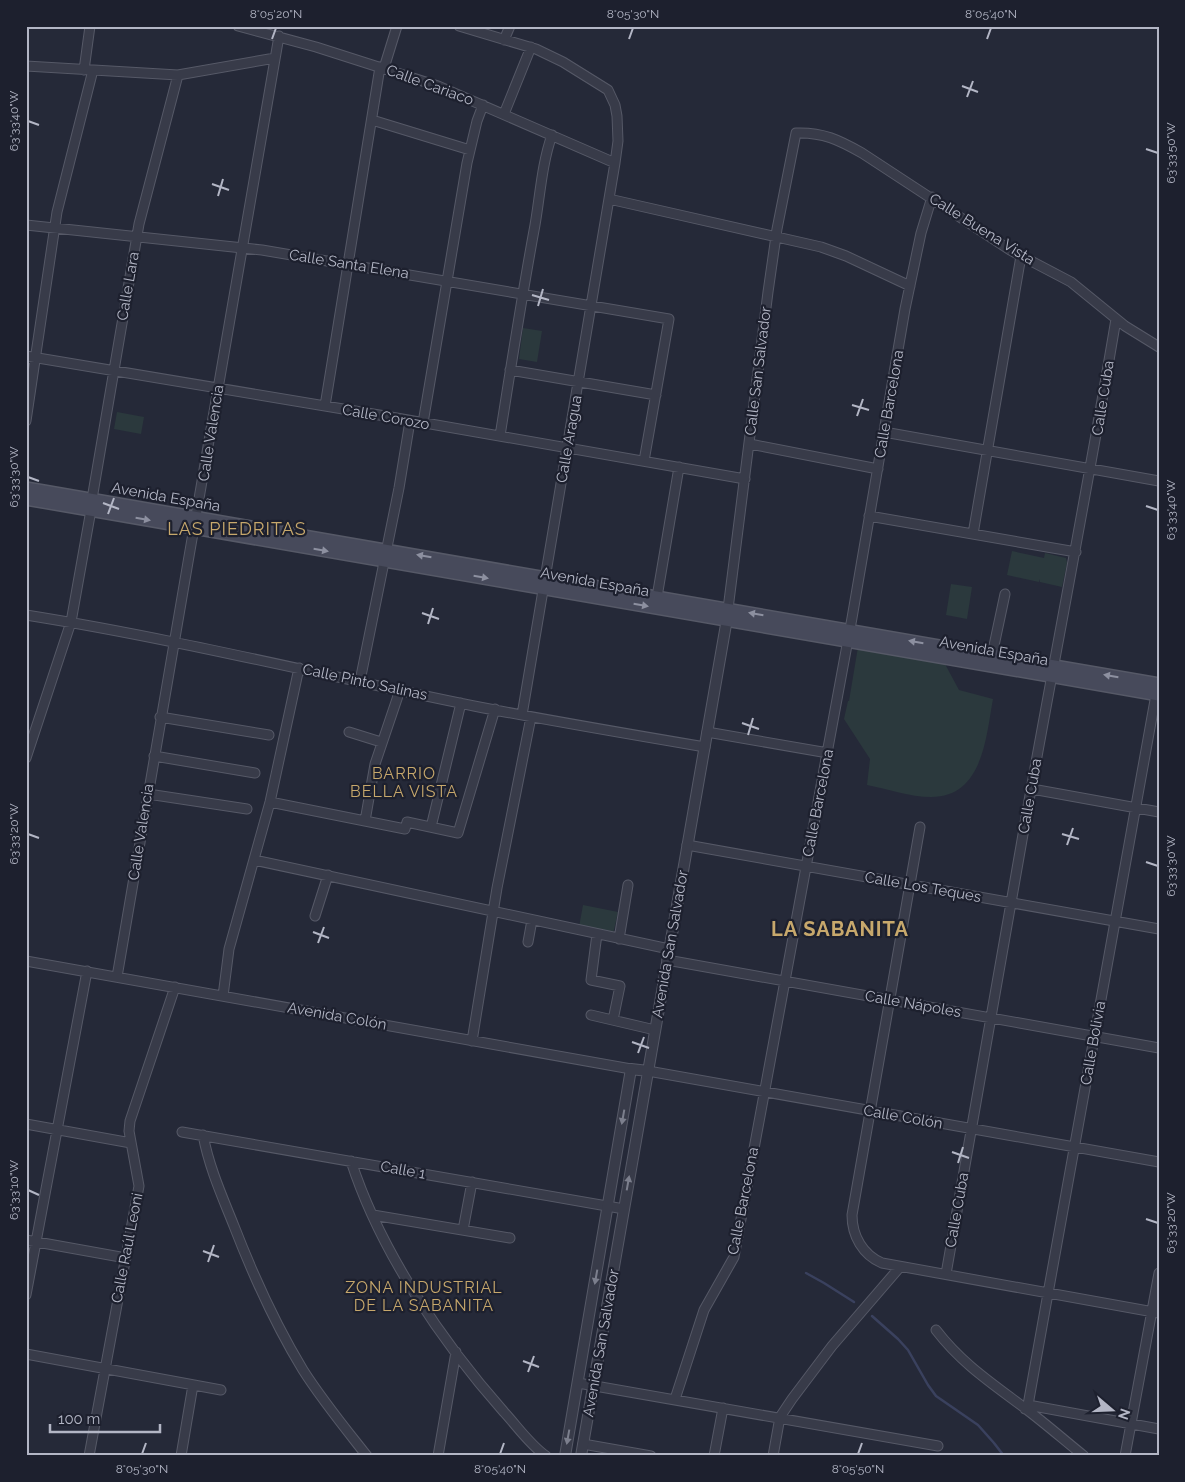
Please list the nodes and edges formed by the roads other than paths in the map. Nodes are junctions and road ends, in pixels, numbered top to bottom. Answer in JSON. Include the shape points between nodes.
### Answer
{"nodes":[{"id":1,"x":90,"y":26,"type":"edge"},
{"id":2,"x":238,"y":26,"type":"edge"},
{"id":3,"x":397,"y":26,"type":"edge"},
{"id":4,"x":459,"y":26,"type":"edge"},
{"id":5,"x":510,"y":26,"type":"edge"},
{"id":6,"x":275,"y":32,"type":"edge"},
{"id":7,"x":504,"y":40,"type":"junction"},
{"id":8,"x":531,"y":47,"type":"junction"},
{"id":9,"x":275,"y":58,"type":"junction"},
{"id":10,"x":26,"y":66,"type":"edge"},
{"id":11,"x":382,"y":68,"type":"junction"},
{"id":12,"x":89,"y":70,"type":"junction"},
{"id":13,"x":178,"y":76,"type":"junction"},
{"id":14,"x":483,"y":105,"type":"junction"},
{"id":15,"x":504,"y":114,"type":"junction"},
{"id":16,"x":372,"y":120,"type":"junction"},
{"id":17,"x":796,"y":133,"type":"joint"},
{"id":18,"x":552,"y":135,"type":"junction"},
{"id":19,"x":470,"y":150,"type":"junction"},
{"id":20,"x":615,"y":163,"type":"junction"},
{"id":21,"x":932,"y":197,"type":"junction"},
{"id":22,"x":609,"y":199,"type":"junction"},
{"id":23,"x":26,"y":225,"type":"edge"},
{"id":24,"x":54,"y":228,"type":"junction"},
{"id":25,"x":137,"y":236,"type":"junction"},
{"id":26,"x":776,"y":236,"type":"junction"},
{"id":27,"x":243,"y":247,"type":"junction"},
{"id":28,"x":1021,"y":256,"type":"junction"},
{"id":29,"x":347,"y":263,"type":"junction"},
{"id":30,"x":447,"y":280,"type":"junction"},
{"id":31,"x":910,"y":286,"type":"junction"},
{"id":32,"x":523,"y":293,"type":"junction"},
{"id":33,"x":592,"y":306,"type":"junction"},
{"id":34,"x":1116,"y":319,"type":"junction"},
{"id":35,"x":1159,"y":347,"type":"edge"},
{"id":36,"x":26,"y":356,"type":"edge"},
{"id":37,"x":36,"y":358,"type":"junction"},
{"id":38,"x":114,"y":370,"type":"junction"},
{"id":39,"x":510,"y":370,"type":"junction"},
{"id":40,"x":579,"y":381,"type":"junction"},
{"id":41,"x":218,"y":388,"type":"junction"},
{"id":42,"x":656,"y":395,"type":"junction"},
{"id":43,"x":324,"y":406,"type":"junction"},
{"id":44,"x":26,"y":421,"type":"edge"},
{"id":45,"x":410,"y":421,"type":"junction"},
{"id":46,"x":423,"y":423,"type":"junction"},
{"id":47,"x":884,"y":432,"type":"junction"},
{"id":48,"x":500,"y":436,"type":"junction"},
{"id":49,"x":750,"y":444,"type":"junction"},
{"id":50,"x":568,"y":448,"type":"junction"},
{"id":51,"x":988,"y":451,"type":"junction"},
{"id":52,"x":644,"y":461,"type":"junction"},
{"id":53,"x":678,"y":467,"type":"junction"},
{"id":54,"x":878,"y":469,"type":"junction"},
{"id":55,"x":1091,"y":470,"type":"junction"},
{"id":56,"x":745,"y":479,"type":"junction"},
{"id":57,"x":1159,"y":482,"type":"edge"},
{"id":58,"x":26,"y":488,"type":"edge"},
{"id":59,"x":26,"y":499,"type":"edge"},
{"id":60,"x":92,"y":505,"type":"junction"},
{"id":61,"x":869,"y":516,"type":"junction"},
{"id":62,"x":196,"y":523,"type":"junction"},
{"id":63,"x":973,"y":534,"type":"junction"},
{"id":64,"x":1076,"y":552,"type":"junction"},
{"id":65,"x":385,"y":555,"type":"junction"},
{"id":66,"x":544,"y":583,"type":"junction"},
{"id":67,"x":1005,"y":594,"type":"dead end"},
{"id":68,"x":657,"y":597,"type":"junction"},
{"id":69,"x":26,"y":615,"type":"edge"},
{"id":70,"x":727,"y":615,"type":"junction"},
{"id":71,"x":71,"y":622,"type":"junction"},
{"id":72,"x":849,"y":636,"type":"junction"},
{"id":73,"x":174,"y":642,"type":"junction"},
{"id":74,"x":992,"y":655,"type":"junction"},
{"id":75,"x":299,"y":668,"type":"junction"},
{"id":76,"x":1054,"y":672,"type":"junction"},
{"id":77,"x":360,"y":681,"type":"junction"},
{"id":78,"x":1158,"y":688,"type":"edge"},
{"id":79,"x":400,"y":690,"type":"junction"},
{"id":80,"x":461,"y":703,"type":"junction"},
{"id":81,"x":495,"y":710,"type":"junction"},
{"id":82,"x":527,"y":716,"type":"junction"},
{"id":83,"x":160,"y":717,"type":"junction"},
{"id":84,"x":350,"y":732,"type":"dead end"},
{"id":85,"x":707,"y":732,"type":"junction"},
{"id":86,"x":269,"y":735,"type":"dead end"},
{"id":87,"x":381,"y":742,"type":"junction"},
{"id":88,"x":705,"y":747,"type":"junction"},
{"id":89,"x":828,"y":753,"type":"junction"},
{"id":90,"x":154,"y":756,"type":"junction"},
{"id":91,"x":26,"y":758,"type":"edge"},
{"id":92,"x":255,"y":773,"type":"dead end"},
{"id":93,"x":1032,"y":789,"type":"junction"},
{"id":94,"x":148,"y":794,"type":"junction"},
{"id":95,"x":270,"y":802,"type":"junction"},
{"id":96,"x":1136,"y":808,"type":"junction"},
{"id":97,"x":247,"y":809,"type":"dead end"},
{"id":98,"x":1159,"y":812,"type":"edge"},
{"id":99,"x":365,"y":821,"type":"junction"},
{"id":100,"x":431,"y":827,"type":"junction"},
{"id":101,"x":920,"y":827,"type":"dead end"},
{"id":102,"x":687,"y":845,"type":"junction"},
{"id":103,"x":254,"y":860,"type":"junction"},
{"id":104,"x":806,"y":866,"type":"junction"},
{"id":105,"x":328,"y":875,"type":"junction"},
{"id":106,"x":910,"y":884,"type":"junction"},
{"id":107,"x":628,"y":885,"type":"dead end"},
{"id":108,"x":1012,"y":902,"type":"junction"},
{"id":109,"x":494,"y":912,"type":"junction"},
{"id":110,"x":315,"y":916,"type":"dead end"},
{"id":111,"x":532,"y":920,"type":"junction"},
{"id":112,"x":1115,"y":921,"type":"junction"},
{"id":113,"x":1159,"y":928,"type":"edge"},
{"id":114,"x":597,"y":934,"type":"junction"},
{"id":115,"x":619,"y":939,"type":"junction"},
{"id":116,"x":528,"y":942,"type":"dead end"},
{"id":117,"x":669,"y":949,"type":"junction"},
{"id":118,"x":667,"y":960,"type":"junction"},
{"id":119,"x":26,"y":961,"type":"edge"},
{"id":120,"x":87,"y":971,"type":"junction"},
{"id":121,"x":117,"y":977,"type":"junction"},
{"id":122,"x":784,"y":982,"type":"junction"},
{"id":123,"x":175,"y":987,"type":"junction"},
{"id":124,"x":223,"y":996,"type":"junction"},
{"id":125,"x":890,"y":1000,"type":"junction"},
{"id":126,"x":591,"y":1015,"type":"dead end"},
{"id":127,"x":992,"y":1018,"type":"junction"},
{"id":128,"x":613,"y":1020,"type":"junction"},
{"id":129,"x":655,"y":1030,"type":"junction"},
{"id":130,"x":1094,"y":1036,"type":"junction"},
{"id":131,"x":472,"y":1041,"type":"junction"},
{"id":132,"x":1159,"y":1048,"type":"edge"},
{"id":133,"x":632,"y":1068,"type":"junction"},
{"id":134,"x":648,"y":1071,"type":"junction"},
{"id":135,"x":764,"y":1092,"type":"junction"},
{"id":136,"x":870,"y":1111,"type":"junction"},
{"id":137,"x":26,"y":1124,"type":"edge"},
{"id":138,"x":972,"y":1129,"type":"junction"},
{"id":139,"x":58,"y":1130,"type":"junction"},
{"id":140,"x":182,"y":1132,"type":"dead end"},
{"id":141,"x":204,"y":1135,"type":"junction"},
{"id":142,"x":131,"y":1143,"type":"junction"},
{"id":143,"x":1075,"y":1147,"type":"junction"},
{"id":144,"x":351,"y":1161,"type":"junction"},
{"id":145,"x":1159,"y":1162,"type":"edge"},
{"id":146,"x":472,"y":1182,"type":"junction"},
{"id":147,"x":608,"y":1206,"type":"junction"},
{"id":148,"x":624,"y":1209,"type":"junction"},
{"id":149,"x":373,"y":1215,"type":"junction"},
{"id":150,"x":463,"y":1230,"type":"junction"},
{"id":151,"x":510,"y":1238,"type":"dead end"},
{"id":152,"x":26,"y":1240,"type":"edge"},
{"id":153,"x":36,"y":1242,"type":"junction"},
{"id":154,"x":126,"y":1258,"type":"junction"},
{"id":155,"x":900,"y":1267,"type":"junction"},
{"id":156,"x":1159,"y":1273,"type":"edge"},
{"id":157,"x":946,"y":1274,"type":"junction"},
{"id":158,"x":1048,"y":1292,"type":"junction"},
{"id":159,"x":26,"y":1295,"type":"edge"},
{"id":160,"x":1155,"y":1312,"type":"edge"},
{"id":161,"x":936,"y":1330,"type":"dead end"},
{"id":162,"x":456,"y":1352,"type":"junction"},
{"id":163,"x":26,"y":1354,"type":"edge"},
{"id":164,"x":105,"y":1369,"type":"junction"},
{"id":165,"x":578,"y":1383,"type":"junction"},
{"id":166,"x":194,"y":1385,"type":"junction"},
{"id":167,"x":594,"y":1385,"type":"junction"},
{"id":168,"x":221,"y":1390,"type":"dead end"},
{"id":169,"x":675,"y":1400,"type":"junction"},
{"id":170,"x":1026,"y":1407,"type":"junction"},
{"id":171,"x":723,"y":1408,"type":"junction"},
{"id":172,"x":780,"y":1417,"type":"junction"},
{"id":173,"x":1131,"y":1424,"type":"junction"},
{"id":174,"x":1159,"y":1430,"type":"edge"},
{"id":175,"x":584,"y":1444,"type":"junction"},
{"id":176,"x":938,"y":1446,"type":"dead end"},
{"id":177,"x":89,"y":1456,"type":"edge"},
{"id":178,"x":181,"y":1456,"type":"edge"},
{"id":179,"x":367,"y":1456,"type":"edge"},
{"id":180,"x":438,"y":1456,"type":"edge"},
{"id":181,"x":546,"y":1456,"type":"edge"},
{"id":182,"x":565,"y":1456,"type":"edge"},
{"id":183,"x":582,"y":1456,"type":"edge"},
{"id":184,"x":651,"y":1456,"type":"edge"},
{"id":185,"x":714,"y":1456,"type":"edge"},
{"id":186,"x":773,"y":1456,"type":"edge"},
{"id":187,"x":1084,"y":1456,"type":"edge"},
{"id":188,"x":1125,"y":1456,"type":"edge"}],
"edges":[{"from":1,"to":12,"type":"street"},
{"from":2,"to":6,"type":"street","name":"Calle Cariaco"},
{"from":3,"to":11,"type":"street"},
{"from":4,"to":7,"type":"street","name":"Calle Aragua"},
{"from":5,"to":7,"type":"street"},
{"from":6,"to":9,"type":"street","name":"Calle Valencia"},
{"from":6,"to":11,"type":"street","name":"Calle Cariaco"},
{"from":7,"to":8,"type":"street","name":"Calle Aragua"},
{"from":8,"to":15,"type":"street"},
{"from":8,"to":20,"type":"street","name":"Calle Aragua","via":[[563,62],[609,91],[618,127]]},
{"from":9,"to":13,"type":"street"},
{"from":9,"to":27,"type":"street","name":"Calle Valencia"},
{"from":10,"to":12,"type":"street"},
{"from":11,"to":14,"type":"street","name":"Calle Cariaco"},
{"from":11,"to":16,"type":"street"},
{"from":12,"to":13,"type":"street"},
{"from":12,"to":24,"type":"street"},
{"from":13,"to":25,"type":"street","name":"Calle Lara"},
{"from":14,"to":15,"type":"street","name":"Calle Cariaco"},
{"from":14,"to":19,"type":"street"},
{"from":15,"to":18,"type":"street","name":"Calle Cariaco"},
{"from":16,"to":19,"type":"street"},
{"from":16,"to":29,"type":"street"},
{"from":17,"to":21,"type":"street","name":"Calle Buena Vista","via":[[818,133],[838,140]]},
{"from":17,"to":26,"type":"street","name":"Calle San Salvador"},
{"from":18,"to":20,"type":"street","name":"Calle Cariaco"},
{"from":18,"to":32,"type":"street"},
{"from":19,"to":30,"type":"street"},
{"from":20,"to":22,"type":"street","name":"Calle Aragua"},
{"from":21,"to":28,"type":"street","name":"Calle Buena Vista"},
{"from":21,"to":31,"type":"street","name":"Calle Barcelona"},
{"from":22,"to":26,"type":"street"},
{"from":22,"to":33,"type":"street","name":"Calle Aragua"},
{"from":23,"to":24,"type":"street","name":"Calle Santa Elena"},
{"from":24,"to":25,"type":"street","name":"Calle Santa Elena"},
{"from":24,"to":37,"type":"street"},
{"from":25,"to":27,"type":"street","name":"Calle Santa Elena"},
{"from":25,"to":38,"type":"street","name":"Calle Lara"},
{"from":26,"to":31,"type":"street","via":[[834,251]]},
{"from":26,"to":49,"type":"street","name":"Calle San Salvador"},
{"from":27,"to":29,"type":"street","name":"Calle Santa Elena"},
{"from":27,"to":41,"type":"street","name":"Calle Valencia"},
{"from":28,"to":34,"type":"street","name":"Calle Buena Vista","via":[[1071,282]]},
{"from":28,"to":51,"type":"street"},
{"from":29,"to":30,"type":"street","name":"Calle Santa Elena"},
{"from":29,"to":43,"type":"street"},
{"from":30,"to":32,"type":"street","name":"Calle Santa Elena"},
{"from":30,"to":46,"type":"street"},
{"from":31,"to":47,"type":"street","name":"Calle Barcelona"},
{"from":32,"to":33,"type":"street","name":"Calle Santa Elena"},
{"from":32,"to":39,"type":"street"},
{"from":33,"to":40,"type":"street","name":"Calle Aragua"},
{"from":33,"to":42,"type":"street","name":"Calle Santa Elena","via":[[669,319]]},
{"from":34,"to":35,"type":"street","name":"Calle Buena Vista"},
{"from":34,"to":55,"type":"street","name":"Calle Cuba"},
{"from":36,"to":37,"type":"street","name":"Calle Corozo"},
{"from":37,"to":38,"type":"street","name":"Calle Corozo"},
{"from":37,"to":44,"type":"street"},
{"from":38,"to":41,"type":"street","name":"Calle Corozo"},
{"from":38,"to":60,"type":"street","name":"Calle Lara"},
{"from":39,"to":40,"type":"street"},
{"from":39,"to":48,"type":"street"},
{"from":40,"to":42,"type":"street"},
{"from":40,"to":50,"type":"street","name":"Calle Aragua"},
{"from":41,"to":43,"type":"street","name":"Calle Corozo"},
{"from":41,"to":62,"type":"street","name":"Calle Valencia"},
{"from":42,"to":52,"type":"street"},
{"from":43,"to":45,"type":"street","name":"Calle Corozo"},
{"from":45,"to":46,"type":"street","name":"Calle Corozo"},
{"from":45,"to":65,"type":"street"},
{"from":46,"to":48,"type":"street","name":"Calle Corozo"},
{"from":47,"to":51,"type":"street"},
{"from":47,"to":54,"type":"street","name":"Calle Barcelona"},
{"from":48,"to":50,"type":"street","name":"Calle Corozo"},
{"from":49,"to":54,"type":"street"},
{"from":49,"to":56,"type":"street","name":"Calle San Salvador"},
{"from":50,"to":52,"type":"street","name":"Calle Corozo"},
{"from":50,"to":66,"type":"street","name":"Calle Aragua"},
{"from":51,"to":55,"type":"street"},
{"from":51,"to":63,"type":"street"},
{"from":52,"to":53,"type":"street","name":"Calle Corozo"},
{"from":53,"to":56,"type":"street","name":"Calle Corozo"},
{"from":53,"to":68,"type":"street"},
{"from":54,"to":61,"type":"street","name":"Calle Barcelona"},
{"from":55,"to":57,"type":"street"},
{"from":55,"to":64,"type":"street","name":"Calle Cuba"},
{"from":56,"to":70,"type":"street","name":"Calle San Salvador"},
{"from":58,"to":60,"type":"main road","name":"Avenida España"},
{"from":59,"to":60,"type":"main road","name":"Avenida España"},
{"from":60,"to":62,"type":"main road","name":"Avenida España"},
{"from":60,"to":71,"type":"street","name":"Calle Lara"},
{"from":61,"to":63,"type":"street"},
{"from":61,"to":72,"type":"street","name":"Calle Barcelona"},
{"from":62,"to":65,"type":"main road","name":"Avenida España"},
{"from":62,"to":73,"type":"street","name":"Calle Valencia"},
{"from":63,"to":64,"type":"street"},
{"from":64,"to":76,"type":"street","name":"Calle Cuba"},
{"from":65,"to":66,"type":"main road","name":"Avenida España"},
{"from":65,"to":77,"type":"street"},
{"from":66,"to":68,"type":"main road","name":"Avenida España"},
{"from":66,"to":70,"type":"main road","name":"Avenida España","one_way":true},
{"from":66,"to":82,"type":"street","name":"Calle Aragua"},
{"from":67,"to":74,"type":"street"},
{"from":68,"to":70,"type":"main road","name":"Avenida España"},
{"from":69,"to":71,"type":"street","name":"Calle Pinto Salinas"},
{"from":70,"to":72,"type":"main road","name":"Avenida España"},
{"from":70,"to":85,"type":"street","name":"Avenida San Salvador"},
{"from":71,"to":73,"type":"street","name":"Calle Pinto Salinas"},
{"from":71,"to":91,"type":"street","name":"Calle Lara"},
{"from":74,"to":72,"type":"main road","name":"Avenida España","one_way":true},
{"from":72,"to":76,"type":"main road","name":"Avenida España"},
{"from":72,"to":89,"type":"street","name":"Calle Barcelona"},
{"from":73,"to":75,"type":"street","name":"Calle Pinto Salinas"},
{"from":73,"to":83,"type":"street","name":"Calle Valencia"},
{"from":74,"to":76,"type":"main road","name":"Avenida España"},
{"from":75,"to":77,"type":"street","name":"Calle Pinto Salinas"},
{"from":75,"to":95,"type":"street"},
{"from":76,"to":78,"type":"main road","name":"Avenida España"},
{"from":76,"to":93,"type":"street","name":"Calle Cuba"},
{"from":77,"to":79,"type":"street","name":"Calle Pinto Salinas"},
{"from":78,"to":96,"type":"street","name":"Calle Bolivia"},
{"from":79,"to":80,"type":"street","name":"Calle Pinto Salinas"},
{"from":79,"to":87,"type":"street"},
{"from":80,"to":81,"type":"street","name":"Calle Pinto Salinas"},
{"from":80,"to":100,"type":"street"},
{"from":81,"to":82,"type":"street","name":"Calle Pinto Salinas"},
{"from":81,"to":100,"type":"street","via":[[458,833]]},
{"from":82,"to":88,"type":"street","name":"Calle Pinto Salinas"},
{"from":82,"to":109,"type":"street","name":"Calle Aragua"},
{"from":83,"to":86,"type":"street"},
{"from":83,"to":90,"type":"street","name":"Calle Valencia"},
{"from":84,"to":87,"type":"street"},
{"from":85,"to":88,"type":"street","name":"Avenida San Salvador"},
{"from":85,"to":89,"type":"street"},
{"from":87,"to":99,"type":"street"},
{"from":88,"to":102,"type":"street","name":"Avenida San Salvador"},
{"from":89,"to":104,"type":"street","name":"Calle Barcelona"},
{"from":90,"to":92,"type":"street"},
{"from":90,"to":94,"type":"street","name":"Calle Valencia"},
{"from":93,"to":96,"type":"street"},
{"from":93,"to":108,"type":"street","name":"Calle Cuba"},
{"from":94,"to":97,"type":"street"},
{"from":94,"to":121,"type":"street","name":"Calle Valencia"},
{"from":95,"to":99,"type":"street"},
{"from":95,"to":103,"type":"street"},
{"from":96,"to":98,"type":"street"},
{"from":96,"to":112,"type":"street","name":"Calle Bolivia"},
{"from":99,"to":100,"type":"street","via":[[404,829],[406,822]]},
{"from":101,"to":106,"type":"street"},
{"from":102,"to":104,"type":"street","name":"Calle Los Teques"},
{"from":102,"to":117,"type":"street","name":"Avenida San Salvador"},
{"from":103,"to":105,"type":"street"},
{"from":103,"to":124,"type":"street","via":[[229,949]]},
{"from":104,"to":106,"type":"street","name":"Calle Los Teques"},
{"from":104,"to":122,"type":"street","name":"Calle Barcelona"},
{"from":105,"to":109,"type":"street"},
{"from":105,"to":110,"type":"street"},
{"from":106,"to":108,"type":"street","name":"Calle Los Teques"},
{"from":106,"to":125,"type":"street"},
{"from":107,"to":115,"type":"street"},
{"from":108,"to":112,"type":"street","name":"Calle Los Teques"},
{"from":108,"to":127,"type":"street","name":"Calle Cuba"},
{"from":109,"to":111,"type":"street"},
{"from":109,"to":131,"type":"street","name":"Calle Aragua"},
{"from":111,"to":114,"type":"street"},
{"from":111,"to":116,"type":"street"},
{"from":112,"to":113,"type":"street","name":"Calle Los Teques"},
{"from":112,"to":130,"type":"street","name":"Calle Bolivia"},
{"from":114,"to":115,"type":"street"},
{"from":114,"to":128,"type":"street","via":[[591,980],[620,986]]},
{"from":115,"to":117,"type":"street"},
{"from":117,"to":118,"type":"street","name":"Avenida San Salvador"},
{"from":118,"to":122,"type":"street","name":"Calle Nápoles"},
{"from":118,"to":129,"type":"street","name":"Avenida San Salvador"},
{"from":119,"to":120,"type":"street","name":"Avenida Colón"},
{"from":120,"to":121,"type":"street","name":"Avenida Colón"},
{"from":120,"to":139,"type":"street"},
{"from":121,"to":123,"type":"street","name":"Avenida Colón"},
{"from":122,"to":125,"type":"street","name":"Calle Nápoles"},
{"from":122,"to":135,"type":"street","name":"Calle Barcelona"},
{"from":123,"to":124,"type":"street","name":"Avenida Colón"},
{"from":123,"to":142,"type":"street","name":"Calle Raúl Leoni","via":[[132,1111]]},
{"from":124,"to":131,"type":"street","name":"Avenida Colón"},
{"from":125,"to":127,"type":"street","name":"Calle Nápoles"},
{"from":125,"to":136,"type":"street"},
{"from":126,"to":128,"type":"street"},
{"from":127,"to":130,"type":"street","name":"Calle Nápoles"},
{"from":127,"to":138,"type":"street","name":"Calle Cuba"},
{"from":128,"to":129,"type":"street"},
{"from":129,"to":134,"type":"street","name":"Avenida San Salvador"},
{"from":130,"to":132,"type":"street","name":"Calle Nápoles"},
{"from":130,"to":143,"type":"street","name":"Calle Bolivia"},
{"from":131,"to":133,"type":"street","name":"Avenida Colón"},
{"from":133,"to":134,"type":"street","name":"Avenida Colón"},
{"from":133,"to":147,"type":"street","name":"Avenida San Salvador","one_way":true},
{"from":134,"to":135,"type":"street","name":"Calle Colón"},
{"from":148,"to":134,"type":"street","name":"Avenida San Salvador","one_way":true},
{"from":135,"to":136,"type":"street","name":"Calle Colón"},
{"from":135,"to":169,"type":"street","name":"Calle Barcelona","via":[[734,1257],[704,1310]]},
{"from":136,"to":138,"type":"street","name":"Calle Colón"},
{"from":136,"to":155,"type":"street","via":[[852,1215],[854,1232],[874,1260]]},
{"from":137,"to":139,"type":"street"},
{"from":138,"to":143,"type":"street","name":"Calle Colón"},
{"from":138,"to":157,"type":"street","name":"Calle Cuba"},
{"from":139,"to":142,"type":"street"},
{"from":139,"to":153,"type":"street"},
{"from":140,"to":141,"type":"street","name":"Calle 1"},
{"from":141,"to":144,"type":"street","name":"Calle 1"},
{"from":141,"to":179,"type":"street","via":[[213,1175],[264,1298],[310,1380]]},
{"from":142,"to":154,"type":"street","name":"Calle Raúl Leoni","via":[[139,1186]]},
{"from":143,"to":145,"type":"street","name":"Calle Colón"},
{"from":143,"to":158,"type":"street","name":"Calle Bolivia"},
{"from":144,"to":146,"type":"street","name":"Calle 1"},
{"from":144,"to":149,"type":"street"},
{"from":146,"to":147,"type":"street","name":"Calle 1"},
{"from":146,"to":150,"type":"street"},
{"from":147,"to":148,"type":"street","name":"Calle 1"},
{"from":147,"to":165,"type":"street","name":"Avenida San Salvador","one_way":true},
{"from":148,"to":167,"type":"street","name":"Avenida San Salvador"},
{"from":149,"to":150,"type":"street"},
{"from":149,"to":162,"type":"street","via":[[396,1261]]},
{"from":150,"to":151,"type":"street"},
{"from":152,"to":153,"type":"street"},
{"from":153,"to":154,"type":"street"},
{"from":153,"to":159,"type":"street"},
{"from":154,"to":164,"type":"street","name":"Calle Raúl Leoni"},
{"from":155,"to":157,"type":"street"},
{"from":155,"to":172,"type":"street","via":[[832,1346]]},
{"from":156,"to":160,"type":"street"},
{"from":157,"to":158,"type":"street"},
{"from":158,"to":160,"type":"street"},
{"from":158,"to":170,"type":"street","name":"Calle Bolivia"},
{"from":160,"to":173,"type":"street"},
{"from":161,"to":170,"type":"street","via":[[948,1346],[989,1383]]},
{"from":162,"to":180,"type":"street"},
{"from":162,"to":181,"type":"street","via":[[487,1392]]},
{"from":163,"to":164,"type":"street"},
{"from":164,"to":166,"type":"street"},
{"from":164,"to":177,"type":"street","name":"Calle Raúl Leoni"},
{"from":165,"to":167,"type":"street"},
{"from":165,"to":182,"type":"street","name":"Avenida San Salvador","one_way":true},
{"from":166,"to":168,"type":"street"},
{"from":166,"to":178,"type":"street"},
{"from":167,"to":169,"type":"street"},
{"from":167,"to":175,"type":"street","name":"Avenida San Salvador"},
{"from":169,"to":171,"type":"street"},
{"from":170,"to":173,"type":"street"},
{"from":170,"to":187,"type":"street"},
{"from":171,"to":172,"type":"street"},
{"from":171,"to":185,"type":"street"},
{"from":172,"to":176,"type":"street"},
{"from":172,"to":186,"type":"street"},
{"from":173,"to":174,"type":"street"},
{"from":173,"to":188,"type":"street"},
{"from":175,"to":183,"type":"street","name":"Avenida San Salvador"},
{"from":175,"to":184,"type":"street"}]}
